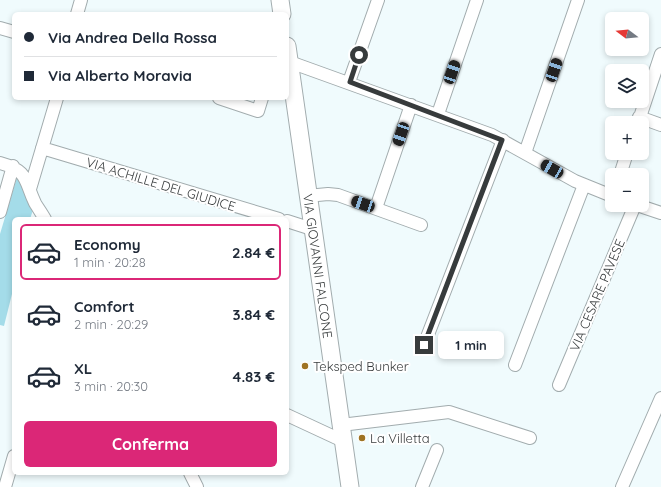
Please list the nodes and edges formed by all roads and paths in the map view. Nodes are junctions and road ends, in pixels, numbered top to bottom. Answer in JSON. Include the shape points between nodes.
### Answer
{"nodes":[{"id":1,"x":81,"y":0,"type":"edge"},
{"id":2,"x":280,"y":0,"type":"edge"},
{"id":3,"x":378,"y":0,"type":"edge"},
{"id":4,"x":477,"y":0,"type":"edge"},
{"id":5,"x":578,"y":0,"type":"edge"},
{"id":6,"x":78,"y":12,"type":"edge"},
{"id":7,"x":282,"y":12,"type":"edge"},
{"id":8,"x":0,"y":28,"type":"edge"},
{"id":9,"x":12,"y":31,"type":"edge"},
{"id":10,"x":661,"y":54,"type":"edge"},
{"id":11,"x":289,"y":56,"type":"edge"},
{"id":12,"x":289,"y":63,"type":"edge"},
{"id":13,"x":350,"y":82,"type":"junction"},
{"id":14,"x":56,"y":100,"type":"edge"},
{"id":15,"x":225,"y":100,"type":"edge"},
{"id":16,"x":261,"y":100,"type":"edge"},
{"id":17,"x":411,"y":105,"type":"junction"},
{"id":18,"x":438,"y":114,"type":"junction"},
{"id":19,"x":640,"y":116,"type":"edge"},
{"id":20,"x":649,"y":122,"type":"edge"},
{"id":21,"x":661,"y":125,"type":"edge"},
{"id":22,"x":502,"y":140,"type":"junction"},
{"id":23,"x":42,"y":148,"type":"junction"},
{"id":24,"x":525,"y":153,"type":"junction"},
{"id":25,"x":0,"y":163,"type":"edge"},
{"id":26,"x":13,"y":166,"type":"junction"},
{"id":27,"x":584,"y":185,"type":"junction"},
{"id":28,"x":30,"y":190,"type":"junction"},
{"id":29,"x":605,"y":193,"type":"edge"},
{"id":30,"x":307,"y":196,"type":"junction"},
{"id":31,"x":376,"y":208,"type":"junction"},
{"id":32,"x":649,"y":209,"type":"edge"},
{"id":33,"x":0,"y":212,"type":"edge"},
{"id":34,"x":633,"y":212,"type":"edge"},
{"id":35,"x":661,"y":213,"type":"edge"},
{"id":36,"x":44,"y":217,"type":"edge"},
{"id":37,"x":272,"y":217,"type":"edge"},
{"id":38,"x":289,"y":222,"type":"edge"},
{"id":39,"x":421,"y":225,"type":"dead end"},
{"id":40,"x":312,"y":229,"type":"junction"},
{"id":41,"x":424,"y":345,"type":"dead end"},
{"id":42,"x":515,"y":365,"type":"dead end"},
{"id":43,"x":559,"y":385,"type":"dead end"},
{"id":44,"x":661,"y":398,"type":"edge"},
{"id":45,"x":289,"y":416,"type":"edge"},
{"id":46,"x":342,"y":433,"type":"junction"},
{"id":47,"x":530,"y":438,"type":"dead end"},
{"id":48,"x":437,"y":450,"type":"dead end"},
{"id":49,"x":12,"y":463,"type":"edge"},
{"id":50,"x":191,"y":475,"type":"edge"},
{"id":51,"x":5,"y":487,"type":"edge"},
{"id":52,"x":197,"y":487,"type":"edge"},
{"id":53,"x":350,"y":487,"type":"edge"},
{"id":54,"x":422,"y":487,"type":"edge"},
{"id":55,"x":622,"y":487,"type":"edge"}],
"edges":[{"from":1,"to":6,"type":"street"},
{"from":2,"to":7,"type":"main road"},
{"from":3,"to":13,"type":"street"},
{"from":4,"to":18,"type":"street"},
{"from":5,"to":24,"type":"street"},
{"from":8,"to":9,"type":"street"},
{"from":10,"to":19,"type":"street"},
{"from":11,"to":13,"type":"street"},
{"from":12,"to":30,"type":"main road","name":"VIA GIOVANNI FALCONE"},
{"from":13,"to":17,"type":"street"},
{"from":14,"to":23,"type":"street"},
{"from":15,"to":16,"type":"street","via":[[258,111]]},
{"from":17,"to":18,"type":"street"},
{"from":17,"to":31,"type":"street"},
{"from":18,"to":22,"type":"street"},
{"from":20,"to":21,"type":"street"},
{"from":22,"to":24,"type":"street"},
{"from":22,"to":41,"type":"street"},
{"from":23,"to":28,"type":"street"},
{"from":23,"to":37,"type":"street","name":"VIA ACHILLE DEL GIUDICE"},
{"from":24,"to":27,"type":"street"},
{"from":25,"to":26,"type":"street"},
{"from":26,"to":28,"type":"street","via":[[26,177]]},
{"from":26,"to":33,"type":"street"},
{"from":27,"to":29,"type":"street"},
{"from":27,"to":42,"type":"street"},
{"from":28,"to":36,"type":"street"},
{"from":30,"to":31,"type":"street","via":[[333,195]]},
{"from":30,"to":40,"type":"main road","name":"VIA GIOVANNI FALCONE"},
{"from":31,"to":39,"type":"street"},
{"from":32,"to":35,"type":"street"},
{"from":34,"to":43,"type":"street","name":"VIA CESARE PAVESE"},
{"from":38,"to":40,"type":"street"},
{"from":40,"to":46,"type":"main road","name":"VIA GIOVANNI FALCONE"},
{"from":44,"to":55,"type":"street"},
{"from":45,"to":46,"type":"street"},
{"from":46,"to":47,"type":"street","via":[[449,412]]},
{"from":46,"to":53,"type":"main road","name":"VIA GIOVANNI FALCONE"},
{"from":48,"to":54,"type":"street"},
{"from":49,"to":51,"type":"street"},
{"from":50,"to":52,"type":"street"}]}
